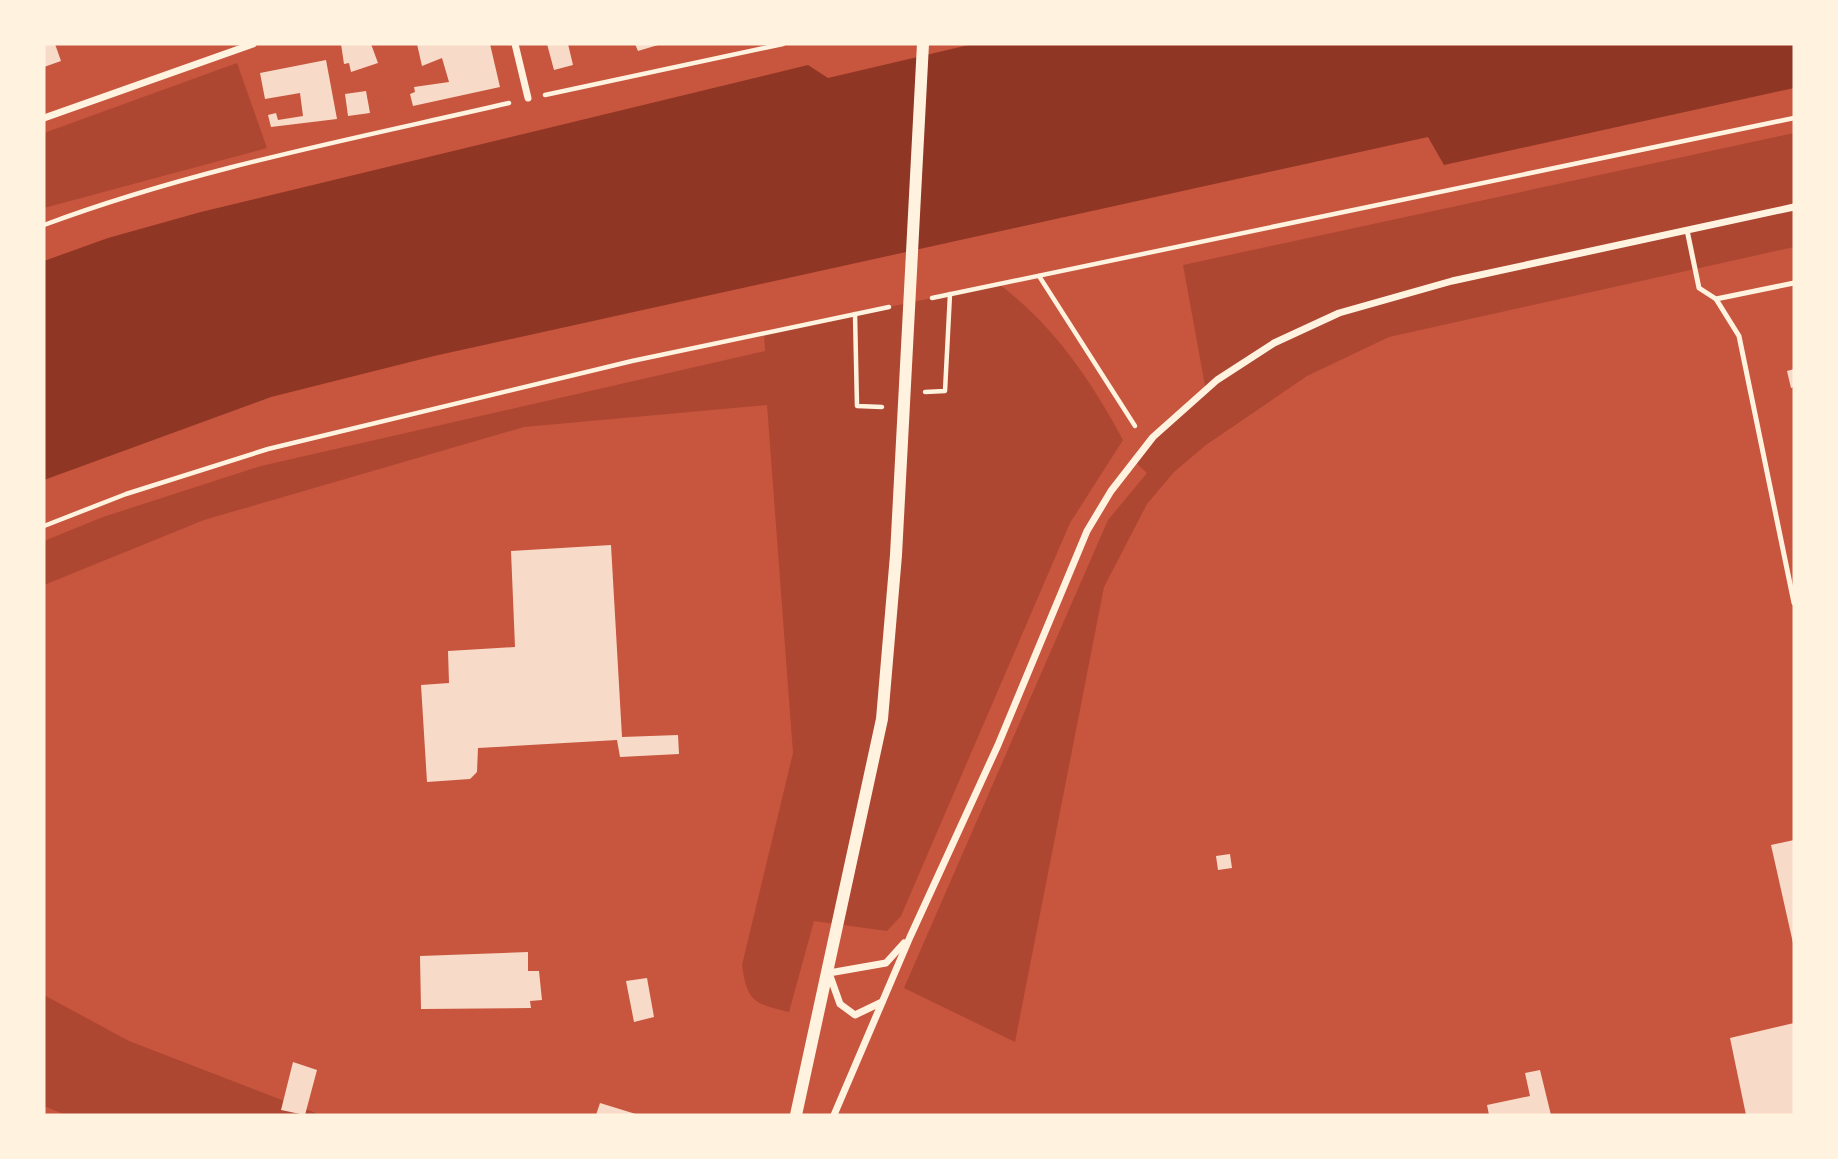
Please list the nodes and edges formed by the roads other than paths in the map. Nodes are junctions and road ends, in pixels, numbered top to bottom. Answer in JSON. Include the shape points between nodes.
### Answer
{"nodes":[{"id":1,"x":253,"y":44,"type":"edge"},
{"id":2,"x":515,"y":44,"type":"edge"},
{"id":3,"x":923,"y":44,"type":"edge"},
{"id":4,"x":528,"y":99,"type":"road end"},
{"id":5,"x":44,"y":118,"type":"edge"},
{"id":6,"x":1794,"y":207,"type":"edge"},
{"id":7,"x":1687,"y":230,"type":"junction"},
{"id":8,"x":1794,"y":283,"type":"edge"},
{"id":9,"x":1716,"y":299,"type":"junction"},
{"id":10,"x":1794,"y":603,"type":"edge"},
{"id":11,"x":910,"y":937,"type":"junction"},
{"id":12,"x":829,"y":973,"type":"junction"},
{"id":13,"x":882,"y":1002,"type":"junction"},
{"id":14,"x":796,"y":1115,"type":"edge"},
{"id":15,"x":834,"y":1115,"type":"edge"}],
"edges":[{"from":1,"to":5,"type":"street"},
{"from":2,"to":4,"type":"street"},
{"from":3,"to":12,"type":"street","via":[[891,635],[881,719]]},
{"from":6,"to":7,"type":"street"},
{"from":7,"to":9,"type":"lane","via":[[1699,288]]},
{"from":7,"to":11,"type":"street","via":[[1452,281],[1339,313],[1274,343],[1217,380],[1147,445],[1087,531],[998,745]]},
{"from":8,"to":9,"type":"lane"},
{"from":9,"to":10,"type":"lane","via":[[1739,336]]},
{"from":11,"to":12,"type":"street","via":[[886,963]]},
{"from":11,"to":13,"type":"street"},
{"from":12,"to":13,"type":"street","via":[[840,1004],[855,1015]]},
{"from":12,"to":14,"type":"street"},
{"from":13,"to":15,"type":"street"}]}
